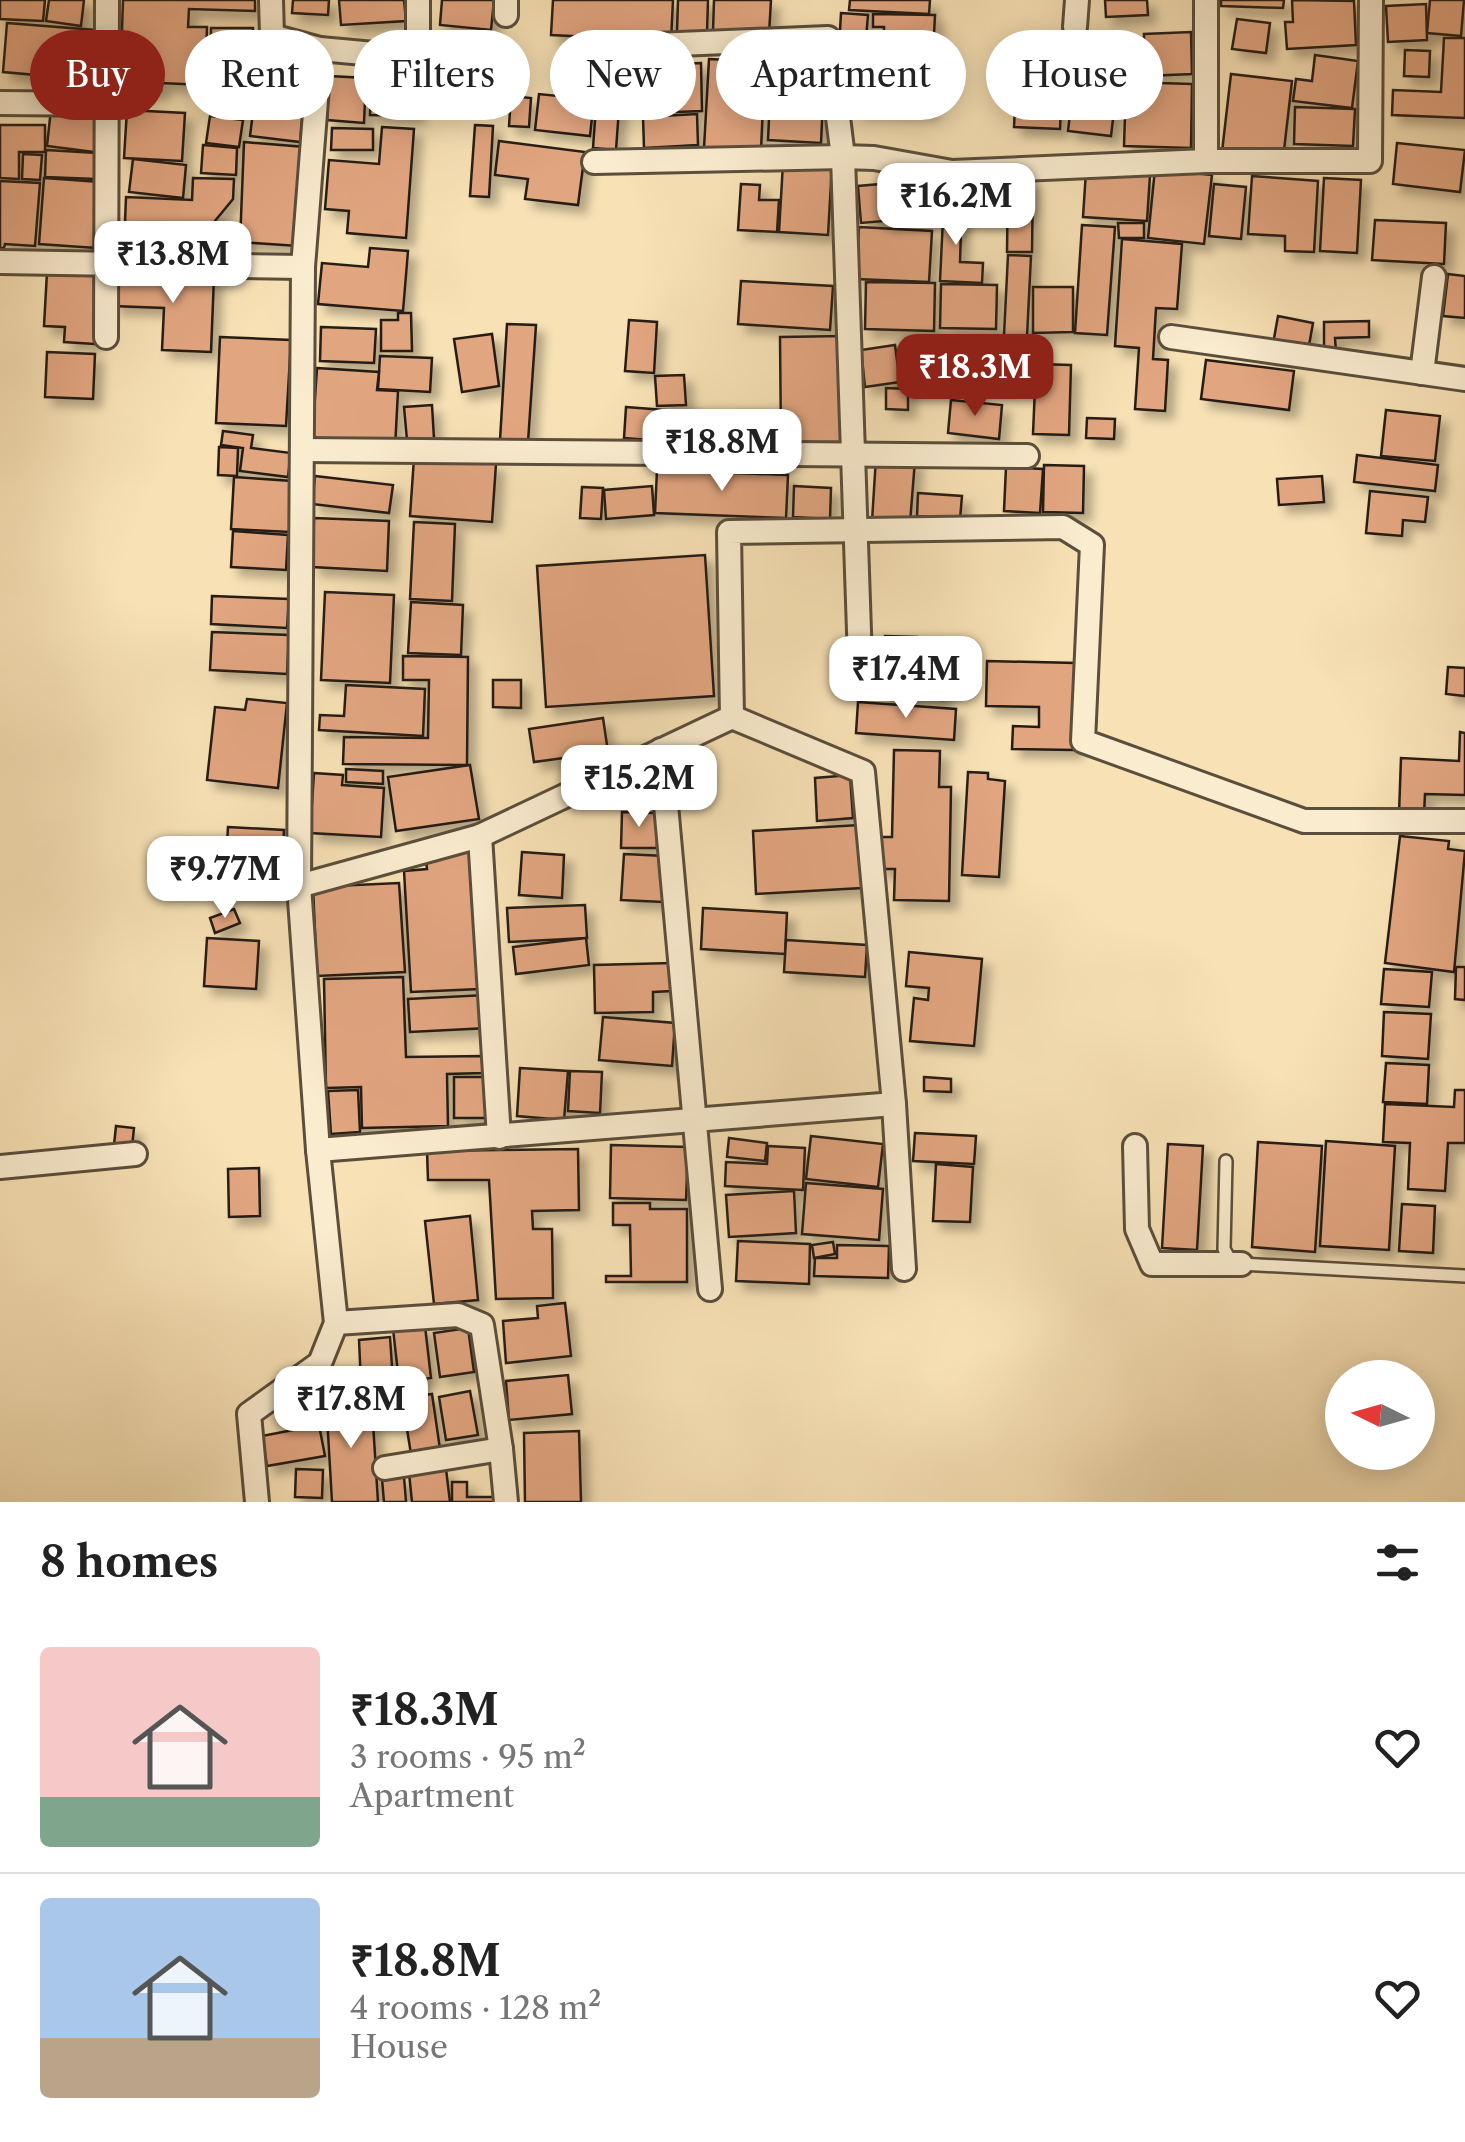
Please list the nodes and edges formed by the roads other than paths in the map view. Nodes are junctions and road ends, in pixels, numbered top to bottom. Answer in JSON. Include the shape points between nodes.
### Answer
{"nodes":[{"id":1,"x":107,"y":0,"type":"edge"},
{"id":2,"x":272,"y":0,"type":"edge"},
{"id":3,"x":418,"y":0,"type":"edge"},
{"id":4,"x":1078,"y":0,"type":"edge"},
{"id":5,"x":1206,"y":0,"type":"edge"},
{"id":6,"x":1370,"y":0,"type":"edge"},
{"id":7,"x":1075,"y":27,"type":"dead end"},
{"id":8,"x":108,"y":30,"type":"edge"},
{"id":9,"x":272,"y":30,"type":"edge"},
{"id":10,"x":696,"y":43,"type":"edge"},
{"id":11,"x":334,"y":50,"type":"edge"},
{"id":12,"x":0,"y":103,"type":"edge"},
{"id":13,"x":30,"y":103,"type":"edge"},
{"id":14,"x":108,"y":120,"type":"edge"},
{"id":15,"x":315,"y":120,"type":"edge"},
{"id":16,"x":843,"y":157,"type":"junction"},
{"id":17,"x":1206,"y":161,"type":"junction"},
{"id":18,"x":594,"y":162,"type":"dead end"},
{"id":19,"x":0,"y":262,"type":"edge"},
{"id":20,"x":104,"y":264,"type":"junction"},
{"id":21,"x":304,"y":267,"type":"junction"},
{"id":22,"x":1434,"y":277,"type":"dead end"},
{"id":23,"x":106,"y":337,"type":"dead end"},
{"id":24,"x":1170,"y":337,"type":"dead end"},
{"id":25,"x":1422,"y":373,"type":"junction"},
{"id":26,"x":1465,"y":380,"type":"edge"},
{"id":27,"x":302,"y":450,"type":"junction"},
{"id":28,"x":855,"y":454,"type":"junction"},
{"id":29,"x":1027,"y":456,"type":"dead end"},
{"id":30,"x":854,"y":531,"type":"junction"},
{"id":31,"x":860,"y":661,"type":"dead end"},
{"id":32,"x":732,"y":716,"type":"junction"},
{"id":33,"x":661,"y":750,"type":"junction"},
{"id":34,"x":1465,"y":821,"type":"edge"},
{"id":35,"x":480,"y":836,"type":"junction"},
{"id":36,"x":299,"y":886,"type":"junction"},
{"id":37,"x":894,"y":1104,"type":"junction"},
{"id":38,"x":696,"y":1121,"type":"junction"},
{"id":39,"x":499,"y":1137,"type":"junction"},
{"id":40,"x":1135,"y":1146,"type":"dead end"},
{"id":41,"x":318,"y":1150,"type":"junction"},
{"id":42,"x":135,"y":1154,"type":"dead end"},
{"id":43,"x":1226,"y":1162,"type":"dead end"},
{"id":44,"x":0,"y":1168,"type":"edge"},
{"id":45,"x":1241,"y":1264,"type":"junction"},
{"id":46,"x":904,"y":1269,"type":"dead end"},
{"id":47,"x":1465,"y":1276,"type":"edge"},
{"id":48,"x":710,"y":1289,"type":"dead end"},
{"id":49,"x":336,"y":1324,"type":"junction"},
{"id":50,"x":501,"y":1449,"type":"junction"},
{"id":51,"x":384,"y":1468,"type":"dead end"},
{"id":52,"x":257,"y":1502,"type":"edge"},
{"id":53,"x":506,"y":1502,"type":"edge"}],
"edges":[{"from":1,"to":8,"type":"street"},
{"from":2,"to":9,"type":"street"},
{"from":3,"to":11,"type":"street","via":[[418,58]]},
{"from":4,"to":7,"type":"street"},
{"from":5,"to":17,"type":"street"},
{"from":6,"to":17,"type":"street","via":[[1370,161]]},
{"from":10,"to":16,"type":"street","via":[[828,38]]},
{"from":12,"to":13,"type":"street"},
{"from":14,"to":20,"type":"street"},
{"from":15,"to":21,"type":"street"},
{"from":16,"to":17,"type":"street","via":[[952,172]]},
{"from":16,"to":18,"type":"street"},
{"from":16,"to":28,"type":"street"},
{"from":19,"to":20,"type":"street"},
{"from":20,"to":21,"type":"street"},
{"from":20,"to":23,"type":"street"},
{"from":21,"to":27,"type":"street"},
{"from":22,"to":25,"type":"street"},
{"from":24,"to":25,"type":"street"},
{"from":25,"to":26,"type":"street"},
{"from":27,"to":28,"type":"street"},
{"from":27,"to":36,"type":"street"},
{"from":28,"to":29,"type":"street"},
{"from":28,"to":30,"type":"street"},
{"from":30,"to":31,"type":"street"},
{"from":30,"to":32,"type":"street","via":[[728,532]]},
{"from":30,"to":34,"type":"street","via":[[1063,527],[1092,546],[1083,741],[1304,821]]},
{"from":32,"to":33,"type":"street"},
{"from":32,"to":37,"type":"street","via":[[863,772]]},
{"from":33,"to":35,"type":"street"},
{"from":33,"to":38,"type":"street"},
{"from":35,"to":36,"type":"street"},
{"from":35,"to":39,"type":"street"},
{"from":36,"to":41,"type":"street"},
{"from":37,"to":38,"type":"street"},
{"from":37,"to":46,"type":"street"},
{"from":38,"to":39,"type":"street"},
{"from":38,"to":48,"type":"street"},
{"from":39,"to":41,"type":"street"},
{"from":40,"to":45,"type":"street","via":[[1137,1228],[1152,1264]]},
{"from":41,"to":49,"type":"street"},
{"from":42,"to":44,"type":"street"},
{"from":43,"to":45,"type":"lane","via":[[1224,1249]]},
{"from":45,"to":47,"type":"lane"},
{"from":49,"to":50,"type":"street","via":[[458,1315],[482,1324]]},
{"from":49,"to":52,"type":"street","via":[[320,1363],[249,1414]]},
{"from":50,"to":51,"type":"street"},
{"from":50,"to":53,"type":"street"}]}
